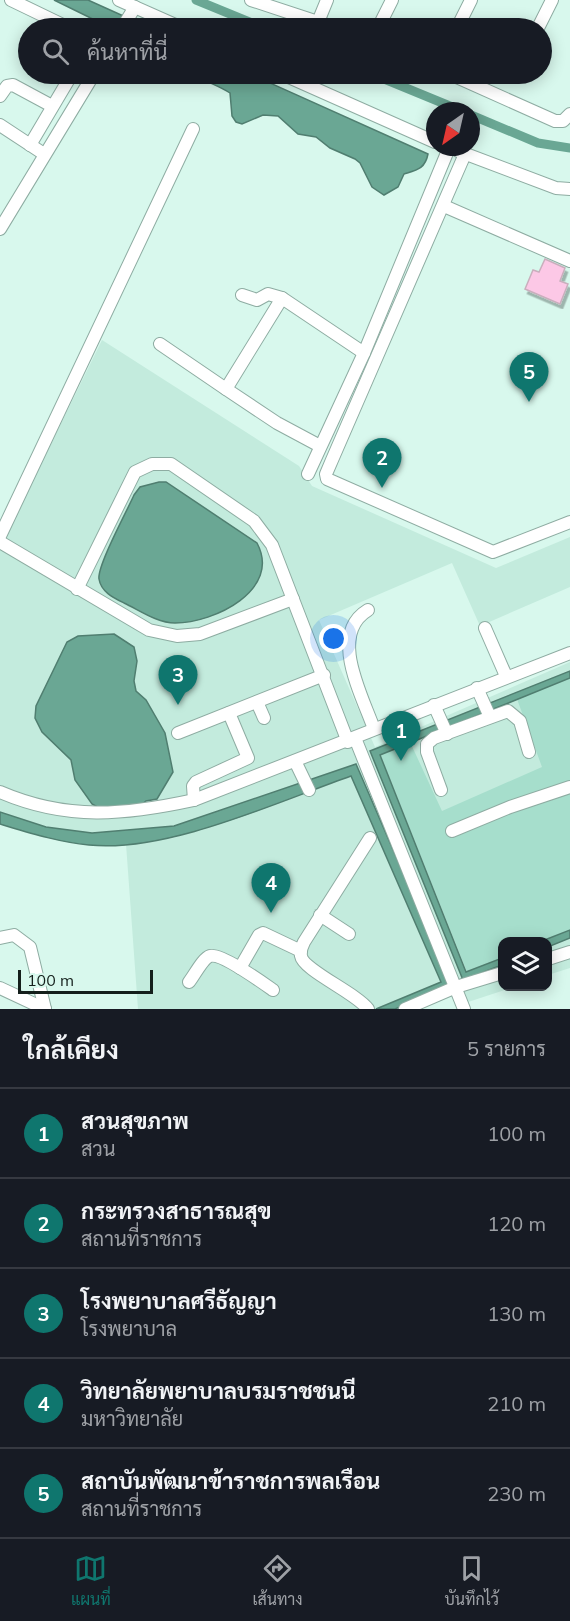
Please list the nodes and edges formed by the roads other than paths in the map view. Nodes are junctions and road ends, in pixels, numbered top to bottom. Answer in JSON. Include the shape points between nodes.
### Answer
{"nodes":[{"id":1,"x":11,"y":0,"type":"edge"},
{"id":2,"x":119,"y":0,"type":"edge"},
{"id":3,"x":251,"y":0,"type":"edge"},
{"id":4,"x":327,"y":0,"type":"edge"},
{"id":5,"x":392,"y":0,"type":"edge"},
{"id":6,"x":471,"y":0,"type":"edge"},
{"id":7,"x":552,"y":0,"type":"edge"},
{"id":8,"x":48,"y":18,"type":"edge"},
{"id":9,"x":129,"y":18,"type":"edge"},
{"id":10,"x":306,"y":18,"type":"edge"},
{"id":11,"x":320,"y":18,"type":"edge"},
{"id":12,"x":383,"y":18,"type":"edge"},
{"id":13,"x":462,"y":18,"type":"edge"},
{"id":14,"x":543,"y":18,"type":"edge"},
{"id":15,"x":66,"y":84,"type":"edge"},
{"id":16,"x":88,"y":84,"type":"edge"},
{"id":17,"x":304,"y":84,"type":"edge"},
{"id":18,"x":472,"y":84,"type":"edge"},
{"id":19,"x":0,"y":96,"type":"edge"},
{"id":20,"x":52,"y":106,"type":"junction"},
{"id":21,"x":570,"y":114,"type":"edge"},
{"id":22,"x":0,"y":125,"type":"edge"},
{"id":23,"x":193,"y":129,"type":"dead end"},
{"id":24,"x":426,"y":138,"type":"edge"},
{"id":25,"x":30,"y":145,"type":"junction"},
{"id":26,"x":44,"y":154,"type":"junction"},
{"id":27,"x":444,"y":156,"type":"edge"},
{"id":28,"x":464,"y":156,"type":"edge"},
{"id":29,"x":470,"y":156,"type":"edge"},
{"id":30,"x":570,"y":189,"type":"edge"},
{"id":31,"x":444,"y":206,"type":"junction"},
{"id":32,"x":4,"y":212,"type":"edge"},
{"id":33,"x":0,"y":229,"type":"edge"},
{"id":34,"x":570,"y":261,"type":"edge"},
{"id":35,"x":242,"y":295,"type":"dead end"},
{"id":36,"x":282,"y":298,"type":"junction"},
{"id":37,"x":160,"y":344,"type":"dead end"},
{"id":38,"x":364,"y":353,"type":"junction"},
{"id":39,"x":226,"y":389,"type":"junction"},
{"id":40,"x":320,"y":446,"type":"junction"},
{"id":41,"x":308,"y":474,"type":"dead end"},
{"id":42,"x":570,"y":522,"type":"edge"},
{"id":43,"x":0,"y":536,"type":"edge"},
{"id":44,"x":0,"y":542,"type":"edge"},
{"id":45,"x":77,"y":588,"type":"junction"},
{"id":46,"x":293,"y":599,"type":"junction"},
{"id":47,"x":368,"y":610,"type":"dead end"},
{"id":48,"x":485,"y":628,"type":"dead end"},
{"id":49,"x":570,"y":653,"type":"edge"},
{"id":50,"x":324,"y":675,"type":"junction"},
{"id":51,"x":506,"y":676,"type":"junction"},
{"id":52,"x":477,"y":688,"type":"junction"},
{"id":53,"x":257,"y":702,"type":"junction"},
{"id":54,"x":434,"y":705,"type":"junction"},
{"id":55,"x":487,"y":712,"type":"junction"},
{"id":56,"x":229,"y":713,"type":"junction"},
{"id":57,"x":264,"y":718,"type":"dead end"},
{"id":58,"x":445,"y":728,"type":"junction"},
{"id":59,"x":374,"y":729,"type":"junction"},
{"id":60,"x":178,"y":733,"type":"dead end"},
{"id":61,"x":354,"y":742,"type":"junction"},
{"id":62,"x":529,"y":752,"type":"dead end"},
{"id":63,"x":296,"y":764,"type":"junction"},
{"id":64,"x":570,"y":787,"type":"edge"},
{"id":65,"x":309,"y":790,"type":"dead end"},
{"id":66,"x":441,"y":790,"type":"dead end"},
{"id":67,"x":0,"y":792,"type":"edge"},
{"id":68,"x":194,"y":800,"type":"junction"},
{"id":69,"x":452,"y":831,"type":"dead end"},
{"id":70,"x":370,"y":838,"type":"dead end"},
{"id":71,"x":320,"y":915,"type":"junction"},
{"id":72,"x":349,"y":934,"type":"dead end"},
{"id":73,"x":0,"y":938,"type":"edge"},
{"id":74,"x":301,"y":951,"type":"junction"},
{"id":75,"x":570,"y":952,"type":"edge"},
{"id":76,"x":552,"y":958,"type":"edge"},
{"id":77,"x":240,"y":968,"type":"junction"},
{"id":78,"x":498,"y":974,"type":"edge"},
{"id":79,"x":189,"y":982,"type":"dead end"},
{"id":80,"x":456,"y":987,"type":"junction"},
{"id":81,"x":0,"y":988,"type":"edge"},
{"id":82,"x":273,"y":990,"type":"dead end"},
{"id":83,"x":20,"y":1004,"type":"edge"},
{"id":84,"x":45,"y":1009,"type":"edge"},
{"id":85,"x":368,"y":1009,"type":"edge"},
{"id":86,"x":405,"y":1009,"type":"edge"},
{"id":87,"x":464,"y":1009,"type":"edge"}],
"edges":[{"from":1,"to":8,"type":"street"},
{"from":2,"to":9,"type":"street"},
{"from":3,"to":10,"type":"street"},
{"from":4,"to":11,"type":"street"},
{"from":5,"to":12,"type":"street"},
{"from":6,"to":13,"type":"street"},
{"from":7,"to":14,"type":"street"},
{"from":15,"to":20,"type":"street"},
{"from":16,"to":26,"type":"street"},
{"from":17,"to":24,"type":"street"},
{"from":18,"to":21,"type":"street","via":[[555,121],[564,121]]},
{"from":19,"to":20,"type":"street","via":[[12,85]]},
{"from":20,"to":25,"type":"street"},
{"from":22,"to":25,"type":"street"},
{"from":23,"to":43,"type":"street"},
{"from":25,"to":26,"type":"street"},
{"from":26,"to":32,"type":"street"},
{"from":27,"to":38,"type":"street"},
{"from":28,"to":31,"type":"street"},
{"from":29,"to":30,"type":"street","via":[[556,188]]},
{"from":31,"to":34,"type":"street"},
{"from":31,"to":42,"type":"street","via":[[327,479],[493,552]]},
{"from":32,"to":33,"type":"street"},
{"from":35,"to":36,"type":"street","via":[[257,300],[268,294]]},
{"from":36,"to":38,"type":"street"},
{"from":36,"to":39,"type":"street"},
{"from":37,"to":39,"type":"street"},
{"from":38,"to":40,"type":"street"},
{"from":39,"to":40,"type":"street"},
{"from":40,"to":41,"type":"street"},
{"from":44,"to":45,"type":"street"},
{"from":45,"to":46,"type":"street","via":[[149,630],[177,636],[200,634]]},
{"from":45,"to":46,"type":"street","via":[[135,472],[161,462],[171,464],[254,521],[272,544]]},
{"from":46,"to":50,"type":"street"},
{"from":47,"to":59,"type":"street","via":[[357,617],[348,646]]},
{"from":48,"to":51,"type":"street"},
{"from":49,"to":51,"type":"street"},
{"from":50,"to":53,"type":"street"},
{"from":50,"to":61,"type":"street"},
{"from":51,"to":52,"type":"street"},
{"from":52,"to":54,"type":"street"},
{"from":52,"to":55,"type":"street"},
{"from":53,"to":56,"type":"street"},
{"from":53,"to":57,"type":"street"},
{"from":54,"to":58,"type":"street"},
{"from":54,"to":59,"type":"street"},
{"from":55,"to":58,"type":"street"},
{"from":55,"to":62,"type":"street","via":[[508,711],[517,716]]},
{"from":56,"to":60,"type":"street"},
{"from":56,"to":68,"type":"street","via":[[248,758],[196,782]]},
{"from":58,"to":66,"type":"street","via":[[427,747]]},
{"from":59,"to":61,"type":"street"},
{"from":61,"to":63,"type":"street"},
{"from":61,"to":80,"type":"street","via":[[365,760]]},
{"from":63,"to":65,"type":"street"},
{"from":63,"to":68,"type":"street"},
{"from":64,"to":69,"type":"street"},
{"from":67,"to":68,"type":"street","via":[[60,810],[103,814],[140,812]]},
{"from":70,"to":71,"type":"street"},
{"from":71,"to":72,"type":"street"},
{"from":71,"to":74,"type":"street"},
{"from":73,"to":84,"type":"street","via":[[14,935],[30,947]]},
{"from":74,"to":77,"type":"street","via":[[263,933]]},
{"from":74,"to":85,"type":"street","via":[[303,961],[362,1000]]},
{"from":75,"to":76,"type":"street"},
{"from":77,"to":79,"type":"street","via":[[210,955]]},
{"from":77,"to":82,"type":"street"},
{"from":78,"to":80,"type":"street"},
{"from":80,"to":86,"type":"street"},
{"from":80,"to":87,"type":"street"},
{"from":81,"to":83,"type":"street"},
{"from":83,"to":84,"type":"street"}]}
